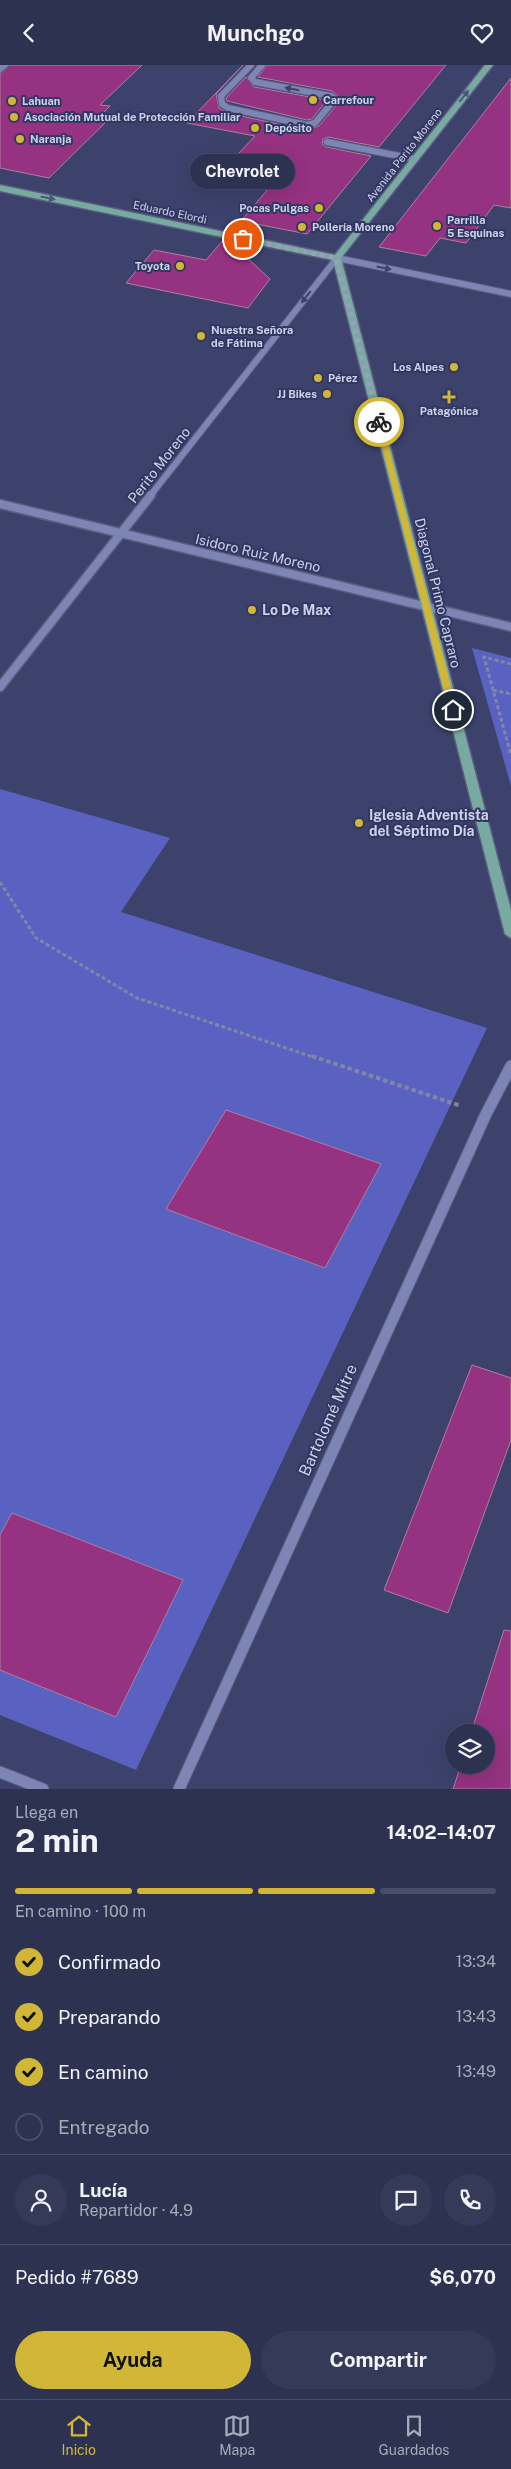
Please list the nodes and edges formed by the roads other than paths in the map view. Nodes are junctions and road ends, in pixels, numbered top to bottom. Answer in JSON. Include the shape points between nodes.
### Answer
{"nodes":[{"id":1,"x":5,"y":65,"type":"edge"},
{"id":2,"x":252,"y":65,"type":"edge"},
{"id":3,"x":262,"y":65,"type":"edge"},
{"id":4,"x":489,"y":65,"type":"edge"},
{"id":5,"x":0,"y":69,"type":"edge"},
{"id":6,"x":327,"y":142,"type":"dead end"},
{"id":7,"x":415,"y":159,"type":"junction"},
{"id":8,"x":0,"y":188,"type":"edge"},
{"id":9,"x":336,"y":258,"type":"junction"},
{"id":10,"x":511,"y":294,"type":"edge"},
{"id":11,"x":0,"y":504,"type":"edge"},
{"id":12,"x":121,"y":533,"type":"junction"},
{"id":13,"x":426,"y":606,"type":"junction"},
{"id":14,"x":511,"y":627,"type":"edge"},
{"id":15,"x":0,"y":687,"type":"edge"},
{"id":16,"x":511,"y":934,"type":"edge"},
{"id":17,"x":511,"y":1066,"type":"edge"},
{"id":18,"x":0,"y":1772,"type":"edge"},
{"id":19,"x":43,"y":1789,"type":"edge"},
{"id":20,"x":179,"y":1789,"type":"edge"}],
"edges":[{"from":1,"to":5,"type":"street"},
{"from":2,"to":3,"type":"street","one_way":true,"via":[[221,95],[222,104],[228,108],[306,125],[315,123],[335,99],[255,82],[251,77]]},
{"from":7,"to":4,"type":"main road","name":"Avenida Perito Moreno","one_way":true},
{"from":6,"to":7,"type":"street"},
{"from":7,"to":9,"type":"main road","name":"Avenida Perito Moreno"},
{"from":8,"to":9,"type":"main road","name":"Eduardo Elordi","one_way":true},
{"from":9,"to":10,"type":"street","name":"Eduardo Elordi","one_way":true},
{"from":9,"to":12,"type":"street","name":"Perito Moreno","one_way":true},
{"from":9,"to":13,"type":"main road","name":"Diagonal Primo Capraro"},
{"from":11,"to":12,"type":"street","name":"Isidoro Ruiz Moreno"},
{"from":12,"to":13,"type":"street","name":"Isidoro Ruiz Moreno"},
{"from":12,"to":15,"type":"street","name":"Perito Moreno"},
{"from":13,"to":14,"type":"street","name":"Isidoro Ruiz Moreno"},
{"from":13,"to":16,"type":"main road","name":"Diagonal Primo Capraro"},
{"from":17,"to":20,"type":"street","name":"Bartolomé Mitre","via":[[486,1114]]},
{"from":18,"to":19,"type":"street"}]}
